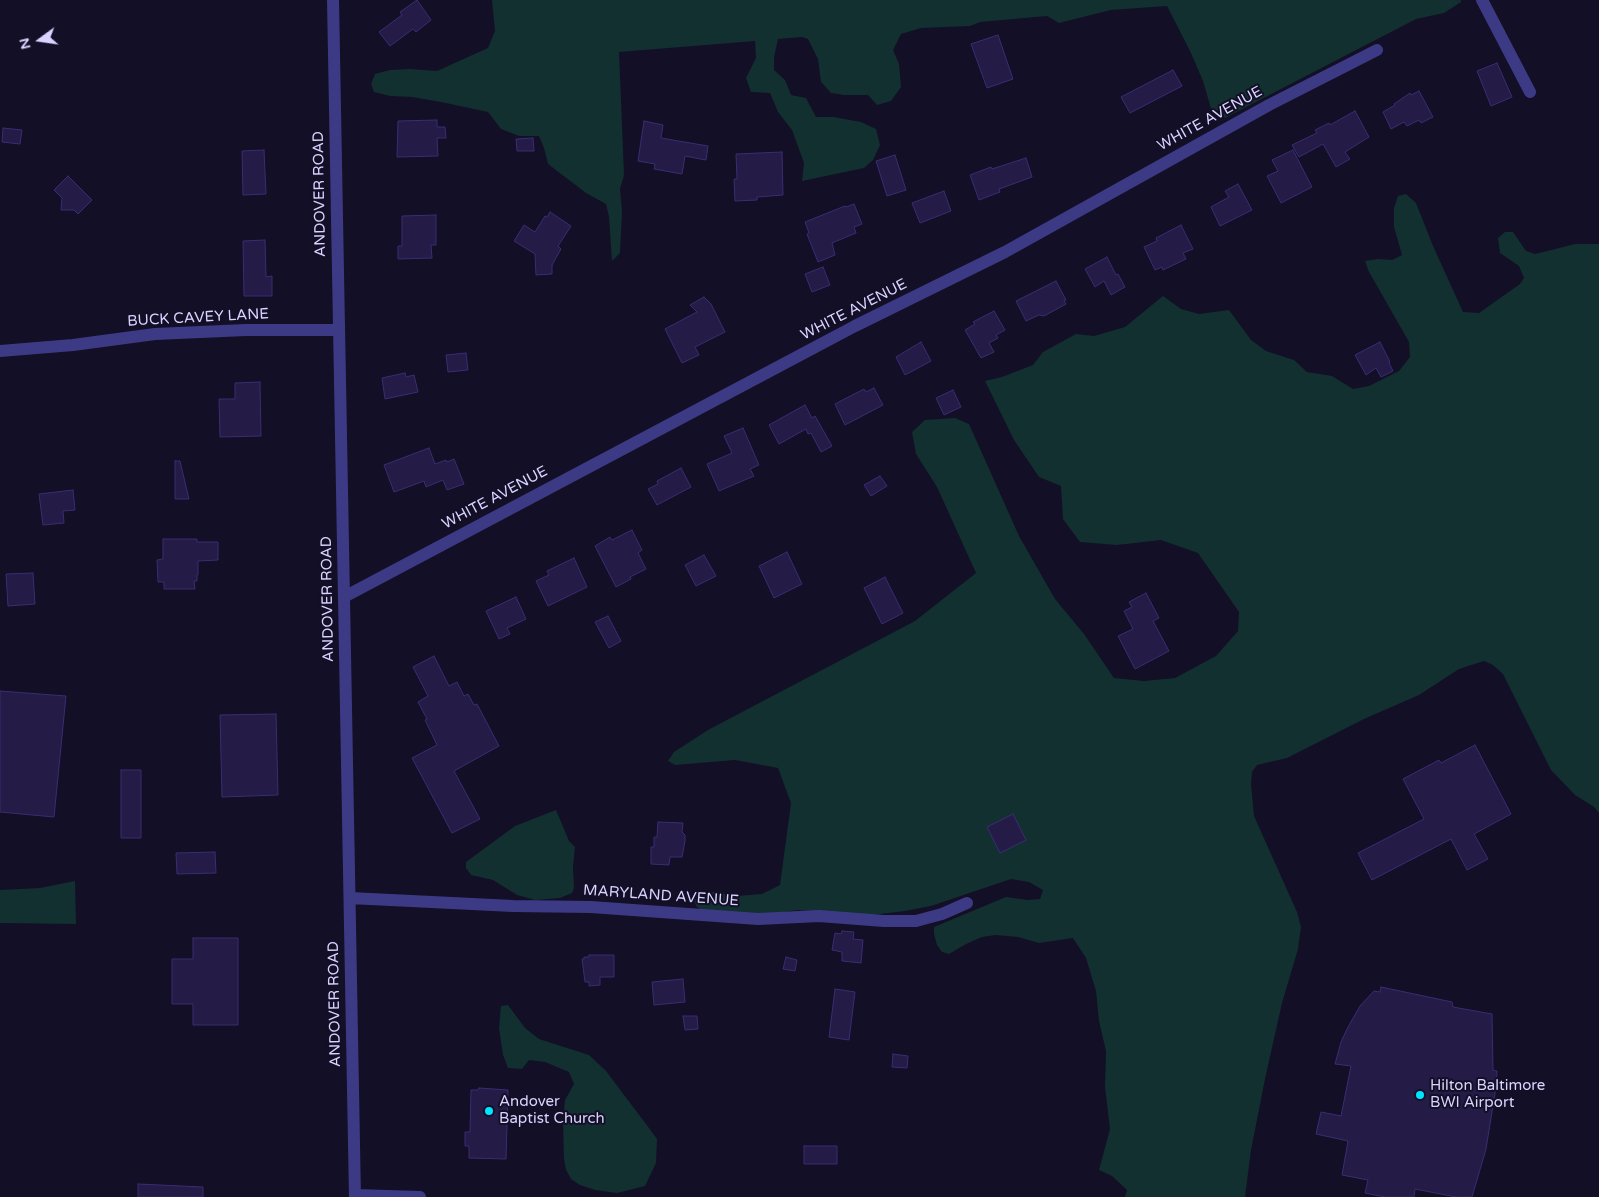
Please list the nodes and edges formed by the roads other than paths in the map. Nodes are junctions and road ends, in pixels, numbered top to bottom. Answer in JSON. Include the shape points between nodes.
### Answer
{"nodes":[{"id":1,"x":333,"y":0,"type":"edge"},
{"id":2,"x":1482,"y":0,"type":"edge"},
{"id":3,"x":1377,"y":50,"type":"dead end"},
{"id":4,"x":1530,"y":92,"type":"dead end"},
{"id":5,"x":339,"y":330,"type":"junction"},
{"id":6,"x":0,"y":351,"type":"edge"},
{"id":7,"x":344,"y":597,"type":"junction"},
{"id":8,"x":350,"y":898,"type":"junction"},
{"id":9,"x":967,"y":903,"type":"dead end"},
{"id":10,"x":355,"y":1196,"type":"edge"},
{"id":11,"x":420,"y":1197,"type":"edge"}],
"edges":[{"from":1,"to":5,"type":"street","name":"ANDOVER ROAD"},
{"from":2,"to":4,"type":"street"},
{"from":3,"to":7,"type":"street","name":"WHITE AVENUE","via":[[1269,105],[1005,252],[847,330]]},
{"from":5,"to":6,"type":"street","name":"BUCK CAVEY LANE","via":[[155,334]]},
{"from":5,"to":7,"type":"street","name":"ANDOVER ROAD"},
{"from":7,"to":8,"type":"street","name":"ANDOVER ROAD"},
{"from":8,"to":9,"type":"street","name":"MARYLAND AVENUE","via":[[591,907],[758,919],[819,916],[884,921],[916,921]]},
{"from":8,"to":10,"type":"street","name":"ANDOVER ROAD"},
{"from":10,"to":11,"type":"street"}]}
